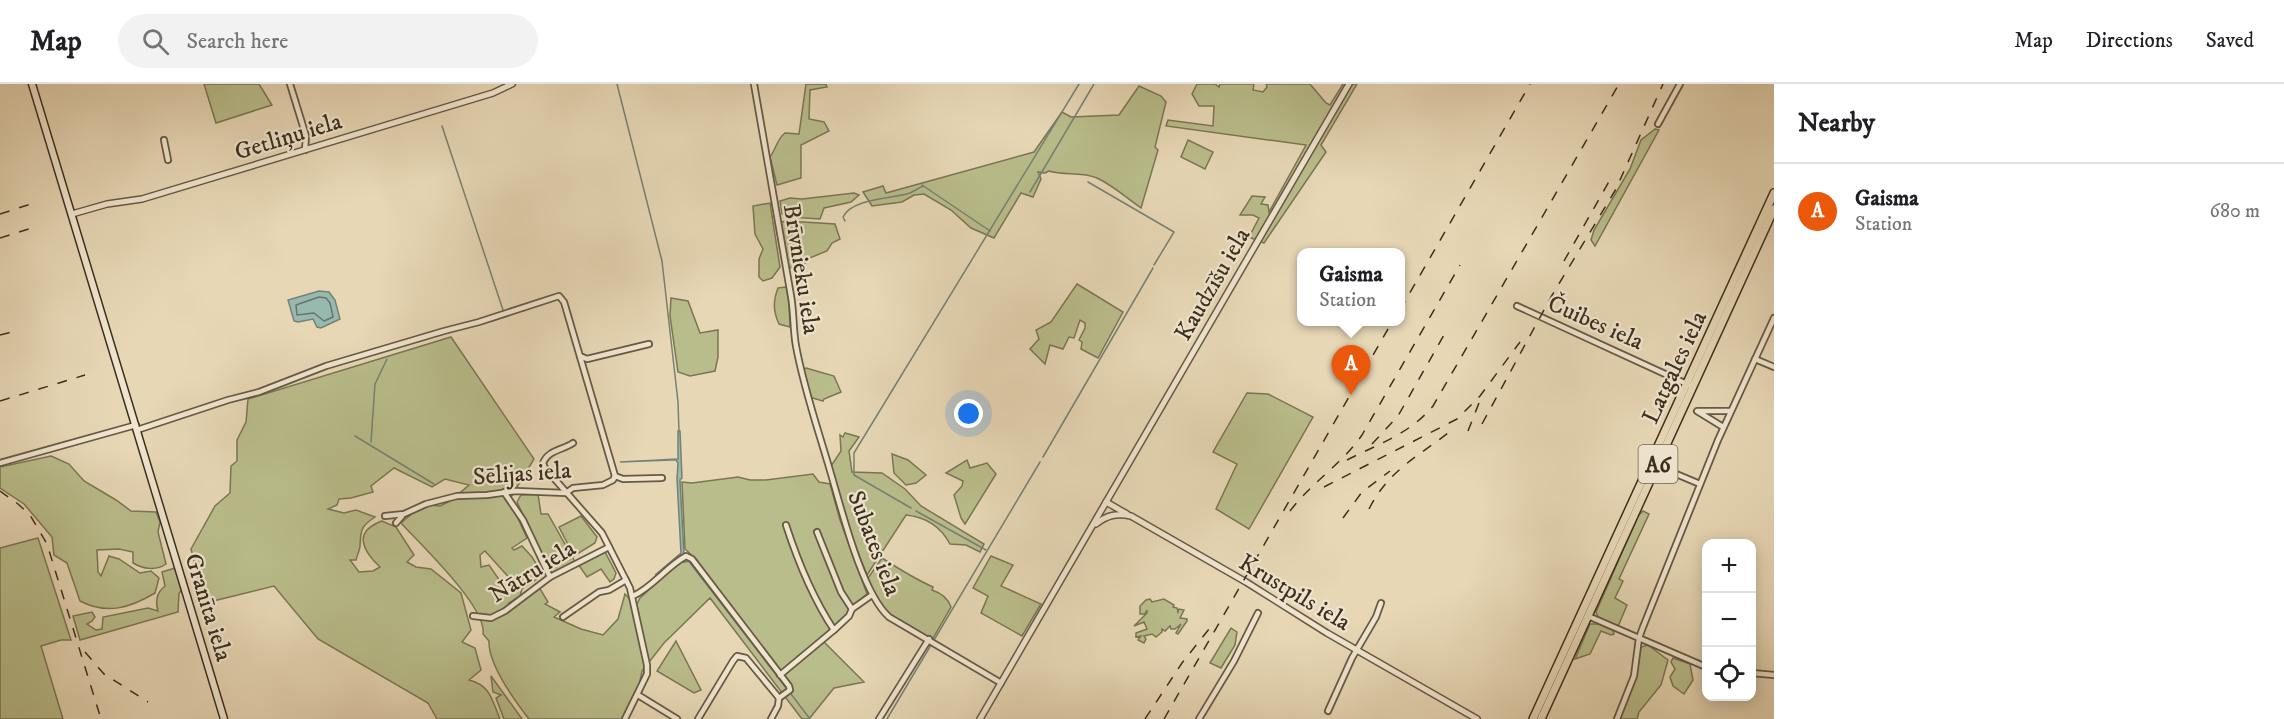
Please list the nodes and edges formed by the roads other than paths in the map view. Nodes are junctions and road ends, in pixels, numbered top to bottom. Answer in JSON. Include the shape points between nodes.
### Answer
{"nodes":[{"id":1,"x":32,"y":84,"type":"edge"},
{"id":2,"x":290,"y":84,"type":"edge"},
{"id":3,"x":512,"y":84,"type":"edge"},
{"id":4,"x":754,"y":84,"type":"edge"},
{"id":5,"x":1349,"y":84,"type":"edge"},
{"id":6,"x":1680,"y":84,"type":"edge"},
{"id":7,"x":1658,"y":124,"type":"dead end"},
{"id":8,"x":164,"y":140,"type":"dead end"},
{"id":9,"x":305,"y":150,"type":"junction"},
{"id":10,"x":168,"y":160,"type":"dead end"},
{"id":11,"x":1774,"y":193,"type":"edge"},
{"id":12,"x":1774,"y":209,"type":"edge"},
{"id":13,"x":72,"y":214,"type":"junction"},
{"id":14,"x":1517,"y":306,"type":"dead end"},
{"id":15,"x":1774,"y":318,"type":"edge"},
{"id":16,"x":649,"y":344,"type":"dead end"},
{"id":17,"x":578,"y":354,"type":"junction"},
{"id":18,"x":1755,"y":359,"type":"junction"},
{"id":19,"x":1774,"y":367,"type":"edge"},
{"id":20,"x":1690,"y":385,"type":"junction"},
{"id":21,"x":1685,"y":405,"type":"junction"},
{"id":22,"x":1697,"y":411,"type":"junction"},
{"id":23,"x":1730,"y":411,"type":"junction"},
{"id":24,"x":1724,"y":427,"type":"junction"},
{"id":25,"x":136,"y":428,"type":"junction"},
{"id":26,"x":573,"y":443,"type":"dead end"},
{"id":27,"x":826,"y":457,"type":"joint"},
{"id":28,"x":0,"y":463,"type":"edge"},
{"id":29,"x":1657,"y":466,"type":"junction"},
{"id":30,"x":615,"y":476,"type":"junction"},
{"id":31,"x":662,"y":478,"type":"dead end"},
{"id":32,"x":1700,"y":484,"type":"junction"},
{"id":33,"x":504,"y":492,"type":"junction"},
{"id":34,"x":566,"y":493,"type":"junction"},
{"id":35,"x":1106,"y":502,"type":"junction"},
{"id":36,"x":404,"y":514,"type":"junction"},
{"id":37,"x":385,"y":516,"type":"dead end"},
{"id":38,"x":1131,"y":516,"type":"junction"},
{"id":39,"x":396,"y":523,"type":"dead end"},
{"id":40,"x":786,"y":525,"type":"dead end"},
{"id":41,"x":1092,"y":526,"type":"junction"},
{"id":42,"x":817,"y":532,"type":"dead end"},
{"id":43,"x":609,"y":547,"type":"junction"},
{"id":44,"x":550,"y":577,"type":"junction"},
{"id":45,"x":626,"y":580,"type":"junction"},
{"id":46,"x":872,"y":595,"type":"junction"},
{"id":47,"x":633,"y":596,"type":"junction"},
{"id":48,"x":1381,"y":603,"type":"dead end"},
{"id":49,"x":852,"y":609,"type":"junction"},
{"id":50,"x":1257,"y":613,"type":"dead end"},
{"id":51,"x":1585,"y":615,"type":"junction"},
{"id":52,"x":473,"y":616,"type":"dead end"},
{"id":53,"x":563,"y":617,"type":"dead end"},
{"id":54,"x":834,"y":630,"type":"junction"},
{"id":55,"x":1639,"y":638,"type":"junction"},
{"id":56,"x":929,"y":639,"type":"junction"},
{"id":57,"x":1357,"y":651,"type":"junction"},
{"id":58,"x":1702,"y":665,"type":"edge"},
{"id":59,"x":1756,"y":673,"type":"edge"},
{"id":60,"x":780,"y":675,"type":"junction"},
{"id":61,"x":1774,"y":675,"type":"edge"},
{"id":62,"x":1001,"y":683,"type":"junction"},
{"id":63,"x":638,"y":695,"type":"junction"},
{"id":64,"x":779,"y":698,"type":"junction"},
{"id":65,"x":1328,"y":711,"type":"dead end"},
{"id":66,"x":224,"y":719,"type":"edge"},
{"id":67,"x":625,"y":719,"type":"edge"},
{"id":68,"x":677,"y":719,"type":"edge"},
{"id":69,"x":698,"y":719,"type":"edge"},
{"id":70,"x":771,"y":719,"type":"edge"},
{"id":71,"x":879,"y":719,"type":"edge"},
{"id":72,"x":980,"y":719,"type":"edge"},
{"id":73,"x":1199,"y":719,"type":"edge"},
{"id":74,"x":1477,"y":719,"type":"edge"},
{"id":75,"x":1533,"y":719,"type":"edge"},
{"id":76,"x":1541,"y":719,"type":"edge"},
{"id":77,"x":1617,"y":719,"type":"edge"}],
"edges":[{"from":1,"to":13,"type":"main road","name":"Granīta iela"},
{"from":2,"to":9,"type":"street","via":[[306,136]]},
{"from":3,"to":9,"type":"street","name":"Getliņu iela"},
{"from":4,"to":27,"type":"street","name":"Brīvnieku iela","via":[[796,346]]},
{"from":5,"to":35,"type":"street","name":"Kaudzīšu iela"},
{"from":6,"to":7,"type":"street"},
{"from":8,"to":10,"type":"street"},
{"from":9,"to":13,"type":"street","name":"Getliņu iela","via":[[142,199]]},
{"from":11,"to":20,"type":"highway","name":"Latgales iela","number":"A6"},
{"from":12,"to":20,"type":"highway","name":"Latgales iela","number":"A6"},
{"from":13,"to":25,"type":"main road","name":"Granīta iela"},
{"from":14,"to":20,"type":"street","name":"Čuibes iela"},
{"from":15,"to":18,"type":"street"},
{"from":16,"to":17,"type":"street","via":[[587,359]]},
{"from":17,"to":25,"type":"street","via":[[559,296]]},
{"from":17,"to":30,"type":"street"},
{"from":18,"to":19,"type":"street"},
{"from":18,"to":23,"type":"street"},
{"from":20,"to":21,"type":"highway","name":"Latgales iela","number":"A6"},
{"from":20,"to":51,"type":"highway","name":"Latgales iela","number":"A6"},
{"from":21,"to":22,"type":"street"},
{"from":21,"to":29,"type":"highway","name":"Latgales iela","number":"A6"},
{"from":22,"to":23,"type":"street"},
{"from":22,"to":24,"type":"street"},
{"from":23,"to":24,"type":"street"},
{"from":24,"to":32,"type":"street"},
{"from":25,"to":28,"type":"street"},
{"from":25,"to":66,"type":"main road","name":"Granīta iela"},
{"from":26,"to":34,"type":"street","via":[[545,458],[543,463]]},
{"from":27,"to":46,"type":"street","name":"Subates iela"},
{"from":29,"to":32,"type":"street"},
{"from":29,"to":51,"type":"highway","name":"Latgales iela","number":"A6"},
{"from":30,"to":31,"type":"street","name":"Sēlijas iela"},
{"from":30,"to":34,"type":"street","name":"Sēlijas iela","via":[[603,485],[573,488]]},
{"from":32,"to":55,"type":"street"},
{"from":33,"to":34,"type":"street","name":"Sēlijas iela"},
{"from":33,"to":36,"type":"street","name":"Sēlijas iela","via":[[457,496]]},
{"from":33,"to":44,"type":"street","via":[[523,520]]},
{"from":34,"to":43,"type":"street","via":[[602,533]]},
{"from":35,"to":38,"type":"street"},
{"from":35,"to":41,"type":"street"},
{"from":36,"to":37,"type":"street","name":"Sēlijas iela"},
{"from":36,"to":39,"type":"street"},
{"from":38,"to":41,"type":"street","via":[[1111,515]]},
{"from":38,"to":57,"type":"street","name":"Krustpils iela"},
{"from":40,"to":54,"type":"street","via":[[805,578]]},
{"from":41,"to":62,"type":"street"},
{"from":42,"to":49,"type":"street"},
{"from":43,"to":44,"type":"street","name":"Nātru iela"},
{"from":43,"to":45,"type":"street"},
{"from":44,"to":52,"type":"street","name":"Nātru iela","via":[[505,611],[491,618]]},
{"from":45,"to":47,"type":"street"},
{"from":45,"to":53,"type":"street","via":[[599,592]]},
{"from":46,"to":49,"type":"street"},
{"from":46,"to":56,"type":"street","name":"Subates iela","via":[[889,618]]},
{"from":47,"to":60,"type":"street","via":[[678,561],[686,556],[692,559]]},
{"from":47,"to":63,"type":"street","via":[[647,666]]},
{"from":48,"to":57,"type":"street"},
{"from":49,"to":54,"type":"street"},
{"from":50,"to":73,"type":"street"},
{"from":51,"to":55,"type":"street"},
{"from":51,"to":75,"type":"highway","name":"Latgales iela","number":"A6"},
{"from":51,"to":76,"type":"highway","name":"Latgales iela","number":"A6"},
{"from":54,"to":60,"type":"street"},
{"from":55,"to":58,"type":"street"},
{"from":55,"to":77,"type":"street","via":[[1634,676]]},
{"from":56,"to":62,"type":"street","name":"Subates iela"},
{"from":56,"to":71,"type":"street"},
{"from":57,"to":65,"type":"street"},
{"from":57,"to":74,"type":"street","name":"Krustpils iela"},
{"from":59,"to":61,"type":"street"},
{"from":60,"to":64,"type":"street","via":[[790,690]]},
{"from":62,"to":72,"type":"street"},
{"from":63,"to":67,"type":"street"},
{"from":63,"to":68,"type":"street"},
{"from":64,"to":69,"type":"street","via":[[746,658],[737,656]]},
{"from":64,"to":70,"type":"street"}]}
